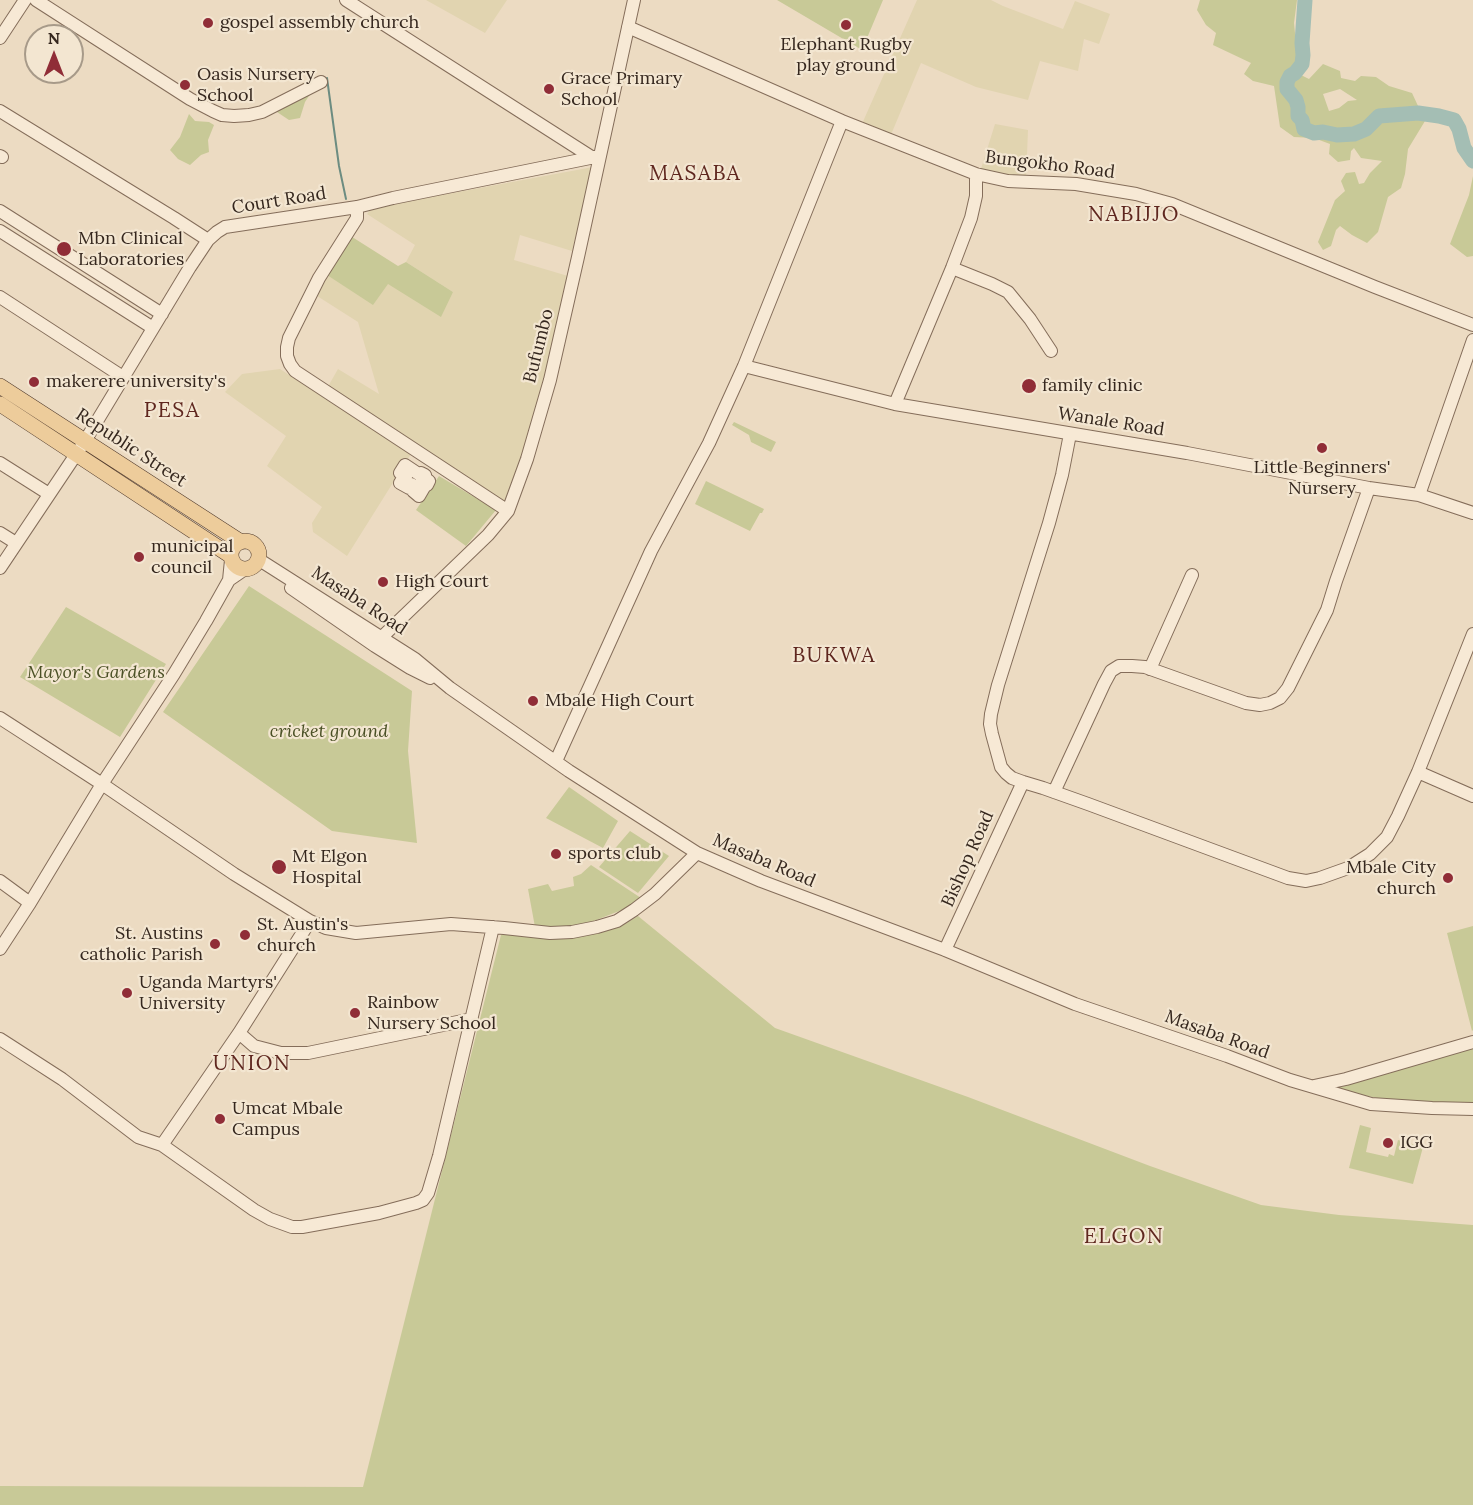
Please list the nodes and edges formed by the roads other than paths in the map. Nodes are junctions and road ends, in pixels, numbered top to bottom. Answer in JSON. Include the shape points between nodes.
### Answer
{"nodes":[{"id":1,"x":25,"y":0,"type":"edge"},
{"id":2,"x":36,"y":0,"type":"edge"},
{"id":3,"x":346,"y":0,"type":"edge"},
{"id":4,"x":634,"y":0,"type":"edge"},
{"id":5,"x":628,"y":27,"type":"junction"},
{"id":6,"x":0,"y":38,"type":"edge"},
{"id":7,"x":321,"y":82,"type":"dead end"},
{"id":8,"x":0,"y":111,"type":"edge"},
{"id":9,"x":842,"y":122,"type":"junction"},
{"id":10,"x":596,"y":157,"type":"junction"},
{"id":11,"x":976,"y":174,"type":"junction"},
{"id":12,"x":357,"y":207,"type":"junction"},
{"id":13,"x":0,"y":211,"type":"edge"},
{"id":14,"x":0,"y":231,"type":"edge"},
{"id":15,"x":208,"y":240,"type":"junction"},
{"id":16,"x":952,"y":268,"type":"junction"},
{"id":17,"x":0,"y":297,"type":"edge"},
{"id":18,"x":162,"y":314,"type":"junction"},
{"id":19,"x":1473,"y":325,"type":"edge"},
{"id":20,"x":153,"y":328,"type":"junction"},
{"id":21,"x":1473,"y":340,"type":"edge"},
{"id":22,"x":1051,"y":351,"type":"dead end"},
{"id":23,"x":744,"y":366,"type":"junction"},
{"id":24,"x":123,"y":377,"type":"junction"},
{"id":25,"x":0,"y":386,"type":"edge"},
{"id":26,"x":0,"y":404,"type":"edge"},
{"id":27,"x":895,"y":404,"type":"junction"},
{"id":28,"x":1070,"y":434,"type":"junction"},
{"id":29,"x":86,"y":441,"type":"junction"},
{"id":30,"x":75,"y":455,"type":"junction"},
{"id":31,"x":0,"y":463,"type":"edge"},
{"id":32,"x":1369,"y":488,"type":"junction"},
{"id":33,"x":49,"y":494,"type":"junction"},
{"id":34,"x":1419,"y":495,"type":"junction"},
{"id":35,"x":508,"y":511,"type":"junction"},
{"id":36,"x":1473,"y":513,"type":"edge"},
{"id":37,"x":0,"y":532,"type":"edge"},
{"id":38,"x":241,"y":542,"type":"junction"},
{"id":39,"x":16,"y":543,"type":"junction"},
{"id":40,"x":231,"y":558,"type":"junction"},
{"id":41,"x":252,"y":565,"type":"junction"},
{"id":42,"x":0,"y":568,"type":"edge"},
{"id":43,"x":1192,"y":575,"type":"dead end"},
{"id":44,"x":229,"y":580,"type":"junction"},
{"id":45,"x":1473,"y":633,"type":"edge"},
{"id":46,"x":378,"y":642,"type":"junction"},
{"id":47,"x":1150,"y":669,"type":"junction"},
{"id":48,"x":0,"y":718,"type":"edge"},
{"id":49,"x":556,"y":761,"type":"junction"},
{"id":50,"x":1418,"y":772,"type":"junction"},
{"id":51,"x":1023,"y":782,"type":"junction"},
{"id":52,"x":102,"y":784,"type":"junction"},
{"id":53,"x":1054,"y":792,"type":"junction"},
{"id":54,"x":1473,"y":796,"type":"edge"},
{"id":55,"x":697,"y":853,"type":"junction"},
{"id":56,"x":0,"y":881,"type":"edge"},
{"id":57,"x":30,"y":903,"type":"junction"},
{"id":58,"x":310,"y":921,"type":"junction"},
{"id":59,"x":493,"y":927,"type":"junction"},
{"id":60,"x":0,"y":949,"type":"edge"},
{"id":61,"x":945,"y":950,"type":"junction"},
{"id":62,"x":472,"y":1019,"type":"junction"},
{"id":63,"x":239,"y":1033,"type":"junction"},
{"id":64,"x":0,"y":1039,"type":"edge"},
{"id":65,"x":1473,"y":1042,"type":"edge"},
{"id":66,"x":1313,"y":1086,"type":"junction"},
{"id":67,"x":1473,"y":1109,"type":"edge"},
{"id":68,"x":162,"y":1145,"type":"junction"}],
"edges":[{"from":1,"to":6,"type":"street"},
{"from":2,"to":7,"type":"street","via":[[190,99],[222,115],[249,115]]},
{"from":3,"to":10,"type":"street"},
{"from":4,"to":5,"type":"street","name":"Bufumbo"},
{"from":5,"to":9,"type":"street","name":"Bungokho Road"},
{"from":5,"to":10,"type":"street","name":"Bufumbo"},
{"from":8,"to":15,"type":"street"},
{"from":9,"to":11,"type":"street","name":"Bungokho Road"},
{"from":9,"to":23,"type":"street"},
{"from":10,"to":12,"type":"street","name":"Court Road"},
{"from":10,"to":35,"type":"street","name":"Bufumbo","via":[[550,380]]},
{"from":11,"to":16,"type":"street","via":[[974,207]]},
{"from":11,"to":19,"type":"street","name":"Bungokho Road","via":[[1008,181],[1076,184],[1172,204]]},
{"from":12,"to":15,"type":"street","name":"Court Road","via":[[225,227]]},
{"from":12,"to":35,"type":"street","via":[[357,218],[319,278],[289,338],[286,356],[295,371]]},
{"from":13,"to":18,"type":"street"},
{"from":14,"to":20,"type":"street"},
{"from":15,"to":18,"type":"street","name":"Court Road"},
{"from":16,"to":22,"type":"street","via":[[1008,292]]},
{"from":16,"to":27,"type":"street"},
{"from":17,"to":24,"type":"street"},
{"from":18,"to":20,"type":"street","name":"Court Road"},
{"from":20,"to":24,"type":"street","name":"Court Road"},
{"from":21,"to":34,"type":"street"},
{"from":23,"to":27,"type":"street","name":"Wanale Road"},
{"from":23,"to":49,"type":"street","via":[[651,551]]},
{"from":24,"to":29,"type":"street","name":"Court Road"},
{"from":25,"to":29,"type":"main road","name":"Republic Street"},
{"from":26,"to":30,"type":"main road","name":"Republic Street"},
{"from":27,"to":28,"type":"street","name":"Wanale Road"},
{"from":28,"to":32,"type":"street","name":"Wanale Road"},
{"from":28,"to":51,"type":"street","via":[[1049,522],[991,714],[1001,766]]},
{"from":29,"to":30,"type":"street","name":"Court Road"},
{"from":29,"to":38,"type":"main road","name":"Republic Street"},
{"from":30,"to":33,"type":"street","name":"Court Road"},
{"from":30,"to":40,"type":"main road","name":"Republic Street"},
{"from":31,"to":33,"type":"street"},
{"from":32,"to":34,"type":"street","name":"Wanale Road"},
{"from":32,"to":47,"type":"street","via":[[1327,610],[1280,698],[1260,705],[1246,703]]},
{"from":33,"to":39,"type":"street","name":"Court Road"},
{"from":34,"to":36,"type":"street","name":"Wanale Road"},
{"from":35,"to":46,"type":"street","name":"Bufumbo"},
{"from":37,"to":39,"type":"street"},
{"from":38,"to":40,"type":"main road","via":[[235,545]]},
{"from":38,"to":41,"type":"main road","via":[[254,545],[258,551]]},
{"from":39,"to":42,"type":"street","name":"Court Road"},
{"from":40,"to":41,"type":"main road","via":[[239,568]]},
{"from":40,"to":44,"type":"street"},
{"from":41,"to":44,"type":"street"},
{"from":41,"to":46,"type":"street","name":"Masaba Road"},
{"from":43,"to":47,"type":"street"},
{"from":44,"to":52,"type":"street"},
{"from":45,"to":50,"type":"street"},
{"from":46,"to":49,"type":"street","name":"Masaba Road","via":[[410,668],[450,688]]},
{"from":47,"to":53,"type":"street","via":[[1119,666],[1111,671]]},
{"from":48,"to":52,"type":"street"},
{"from":49,"to":55,"type":"street","name":"Masaba Road"},
{"from":50,"to":53,"type":"street","via":[[1386,837],[1370,854],[1348,868],[1306,881],[1288,878]]},
{"from":50,"to":54,"type":"street"},
{"from":51,"to":53,"type":"street"},
{"from":51,"to":61,"type":"street","name":"Bishop Road"},
{"from":52,"to":57,"type":"street"},
{"from":52,"to":58,"type":"street"},
{"from":55,"to":59,"type":"street","via":[[655,894],[617,921],[572,932]]},
{"from":55,"to":61,"type":"street","name":"Masaba Road"},
{"from":56,"to":57,"type":"street"},
{"from":57,"to":60,"type":"street"},
{"from":58,"to":59,"type":"street","via":[[356,933],[451,924]]},
{"from":58,"to":63,"type":"street"},
{"from":59,"to":62,"type":"street"},
{"from":61,"to":66,"type":"street","name":"Masaba Road","via":[[1075,1004]]},
{"from":62,"to":63,"type":"street","via":[[308,1053],[281,1053],[254,1046]]},
{"from":62,"to":68,"type":"street","via":[[428,1193],[416,1203],[292,1227],[254,1210]]},
{"from":63,"to":68,"type":"street"},
{"from":64,"to":68,"type":"street","via":[[138,1137]]},
{"from":65,"to":66,"type":"street"},
{"from":66,"to":67,"type":"street","name":"Masaba Road","via":[[1371,1104]]}]}
